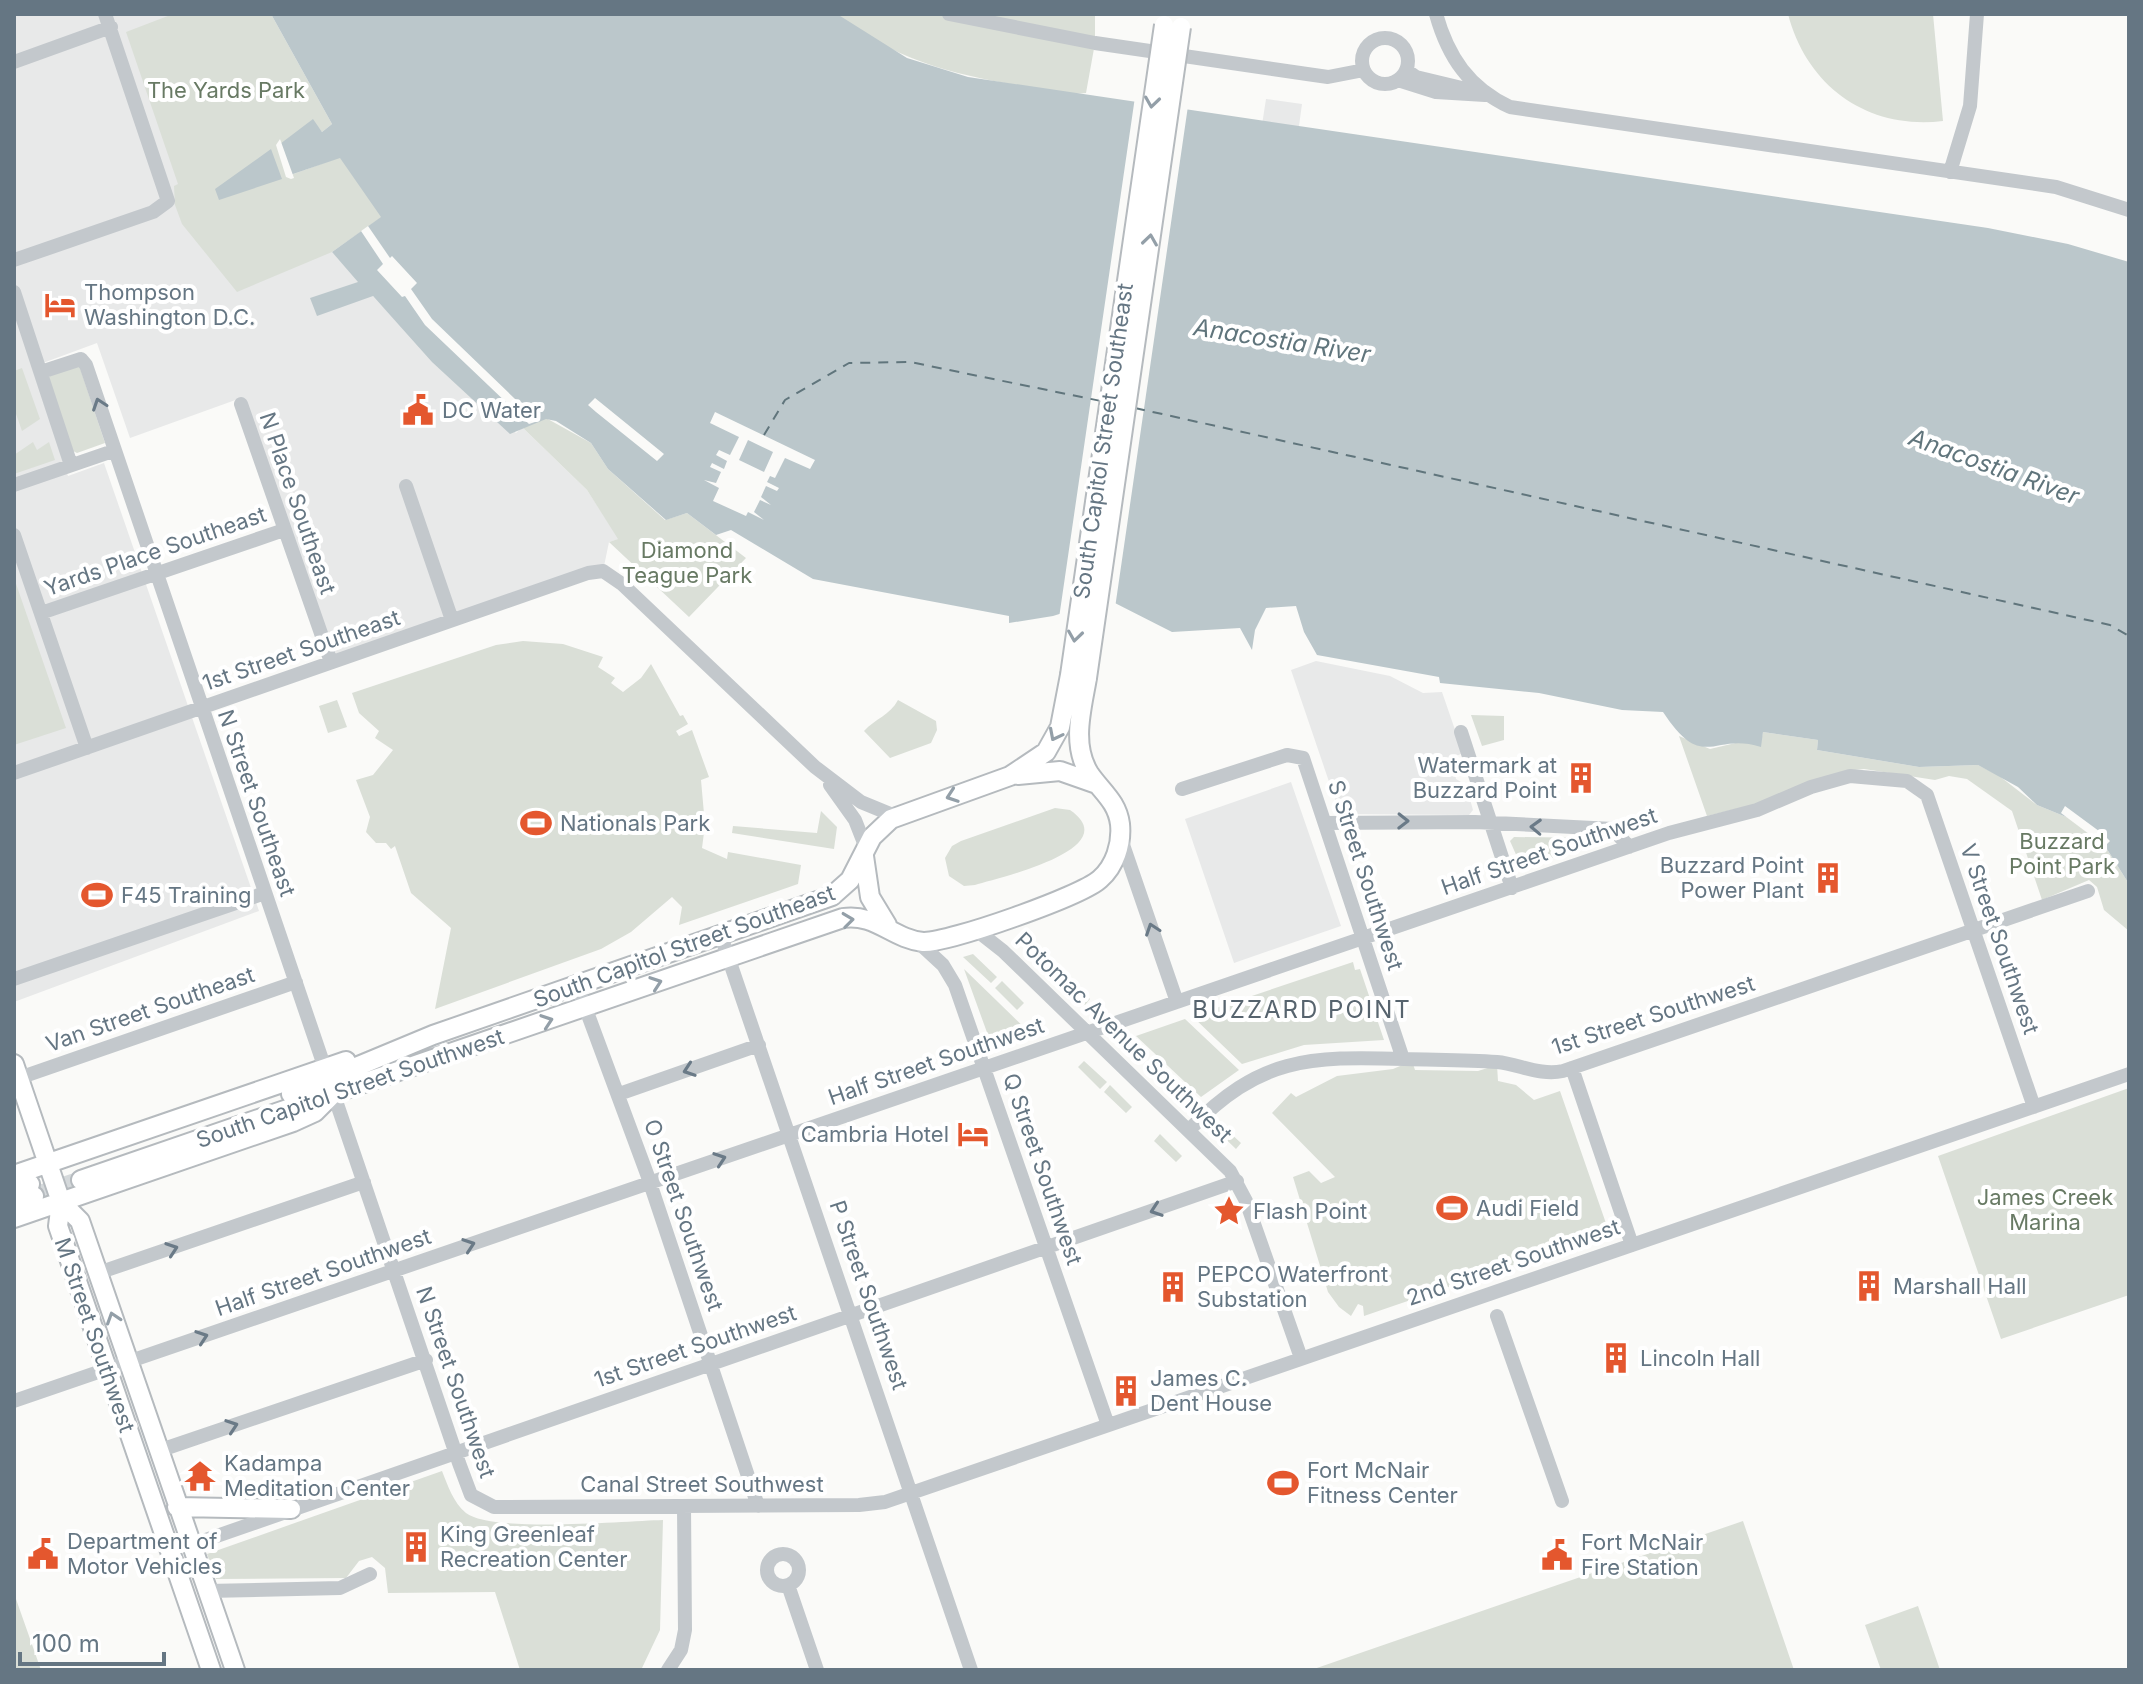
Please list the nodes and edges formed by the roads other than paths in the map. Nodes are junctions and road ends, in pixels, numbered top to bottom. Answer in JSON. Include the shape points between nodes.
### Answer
{"nodes":[{"id":1,"x":949,"y":14,"type":"edge"},
{"id":2,"x":1436,"y":14,"type":"edge"},
{"id":3,"x":1977,"y":14,"type":"edge"},
{"id":4,"x":108,"y":20,"type":"edge"},
{"id":5,"x":1173,"y":20,"type":"edge"},
{"id":6,"x":14,"y":62,"type":"edge"},
{"id":7,"x":1364,"y":70,"type":"junction"},
{"id":8,"x":1402,"y":75,"type":"junction"},
{"id":9,"x":1485,"y":95,"type":"junction"},
{"id":10,"x":1950,"y":172,"type":"junction"},
{"id":11,"x":2129,"y":210,"type":"edge"},
{"id":12,"x":14,"y":260,"type":"edge"},
{"id":13,"x":14,"y":292,"type":"edge"},
{"id":14,"x":41,"y":372,"type":"junction"},
{"id":15,"x":241,"y":404,"type":"dead end"},
{"id":16,"x":113,"y":451,"type":"junction"},
{"id":17,"x":71,"y":465,"type":"junction"},
{"id":18,"x":14,"y":485,"type":"edge"},
{"id":19,"x":406,"y":486,"type":"dead end"},
{"id":20,"x":284,"y":530,"type":"junction"},
{"id":21,"x":14,"y":535,"type":"edge"},
{"id":22,"x":155,"y":574,"type":"junction"},
{"id":23,"x":41,"y":613,"type":"junction"},
{"id":24,"x":452,"y":620,"type":"junction"},
{"id":25,"x":331,"y":662,"type":"junction"},
{"id":26,"x":1078,"y":676,"type":"junction"},
{"id":27,"x":201,"y":708,"type":"junction"},
{"id":28,"x":1461,"y":732,"type":"dead end"},
{"id":29,"x":87,"y":748,"type":"junction"},
{"id":30,"x":815,"y":767,"type":"junction"},
{"id":31,"x":14,"y":773,"type":"edge"},
{"id":32,"x":1010,"y":776,"type":"junction"},
{"id":33,"x":1100,"y":785,"type":"junction"},
{"id":34,"x":1921,"y":787,"type":"joint"},
{"id":35,"x":1182,"y":789,"type":"dead end"},
{"id":36,"x":895,"y":816,"type":"junction"},
{"id":37,"x":1325,"y":823,"type":"junction"},
{"id":38,"x":1491,"y":823,"type":"junction"},
{"id":39,"x":1120,"y":836,"type":"junction"},
{"id":40,"x":1629,"y":847,"type":"junction"},
{"id":41,"x":865,"y":851,"type":"junction"},
{"id":42,"x":1512,"y":888,"type":"junction"},
{"id":43,"x":2088,"y":891,"type":"dead end"},
{"id":44,"x":265,"y":893,"type":"junction"},
{"id":45,"x":975,"y":929,"type":"junction"},
{"id":46,"x":891,"y":930,"type":"junction"},
{"id":47,"x":1974,"y":930,"type":"junction"},
{"id":48,"x":721,"y":936,"type":"junction"},
{"id":49,"x":1364,"y":939,"type":"junction"},
{"id":50,"x":917,"y":941,"type":"junction"},
{"id":51,"x":729,"y":958,"type":"junction"},
{"id":52,"x":14,"y":979,"type":"edge"},
{"id":53,"x":296,"y":982,"type":"junction"},
{"id":54,"x":577,"y":985,"type":"junction"},
{"id":55,"x":1177,"y":1002,"type":"junction"},
{"id":56,"x":584,"y":1007,"type":"junction"},
{"id":57,"x":1088,"y":1033,"type":"junction"},
{"id":58,"x":759,"y":1045,"type":"junction"},
{"id":59,"x":1403,"y":1059,"type":"junction"},
{"id":60,"x":984,"y":1068,"type":"junction"},
{"id":61,"x":1572,"y":1068,"type":"junction"},
{"id":62,"x":16,"y":1071,"type":"edge"},
{"id":63,"x":2129,"y":1074,"type":"edge"},
{"id":64,"x":330,"y":1080,"type":"junction"},
{"id":65,"x":619,"y":1094,"type":"junction"},
{"id":66,"x":2034,"y":1107,"type":"junction"},
{"id":67,"x":1189,"y":1130,"type":"junction"},
{"id":68,"x":789,"y":1135,"type":"junction"},
{"id":69,"x":48,"y":1163,"type":"junction"},
{"id":70,"x":79,"y":1174,"type":"tunnel mouth"},
{"id":71,"x":1237,"y":1181,"type":"junction"},
{"id":72,"x":364,"y":1182,"type":"junction"},
{"id":73,"x":650,"y":1183,"type":"junction"},
{"id":74,"x":23,"y":1186,"type":"edge"},
{"id":75,"x":61,"y":1202,"type":"junction"},
{"id":76,"x":14,"y":1203,"type":"edge"},
{"id":77,"x":14,"y":1218,"type":"edge"},
{"id":78,"x":1632,"y":1245,"type":"junction"},
{"id":79,"x":1047,"y":1248,"type":"junction"},
{"id":80,"x":395,"y":1271,"type":"junction"},
{"id":81,"x":98,"y":1273,"type":"junction"},
{"id":82,"x":852,"y":1315,"type":"junction"},
{"id":83,"x":1497,"y":1316,"type":"dead end"},
{"id":84,"x":1301,"y":1358,"type":"junction"},
{"id":85,"x":426,"y":1360,"type":"junction"},
{"id":86,"x":128,"y":1363,"type":"junction"},
{"id":87,"x":712,"y":1363,"type":"junction"},
{"id":88,"x":107,"y":1370,"type":"junction"},
{"id":89,"x":14,"y":1401,"type":"edge"},
{"id":90,"x":1108,"y":1425,"type":"junction"},
{"id":91,"x":158,"y":1451,"type":"junction"},
{"id":92,"x":456,"y":1452,"type":"junction"},
{"id":93,"x":912,"y":1492,"type":"junction"},
{"id":94,"x":1562,"y":1501,"type":"dead end"},
{"id":95,"x":490,"y":1506,"type":"joint"},
{"id":96,"x":684,"y":1506,"type":"junction"},
{"id":97,"x":758,"y":1506,"type":"junction"},
{"id":98,"x":177,"y":1507,"type":"junction"},
{"id":99,"x":291,"y":1509,"type":"junction"},
{"id":100,"x":166,"y":1543,"type":"junction"},
{"id":101,"x":191,"y":1545,"type":"junction"},
{"id":102,"x":370,"y":1574,"type":"dead end"},
{"id":103,"x":788,"y":1585,"type":"dead end"},
{"id":104,"x":207,"y":1591,"type":"junction"},
{"id":105,"x":970,"y":1669,"type":"edge"},
{"id":106,"x":211,"y":1670,"type":"edge"},
{"id":107,"x":235,"y":1670,"type":"edge"},
{"id":108,"x":668,"y":1670,"type":"edge"},
{"id":109,"x":817,"y":1670,"type":"edge"}],
"edges":[{"from":1,"to":7,"type":"street","via":[[1095,43],[1328,77]]},
{"from":2,"to":9,"type":"street","via":[[1450,53]]},
{"from":3,"to":10,"type":"street","via":[[1970,106]]},
{"from":4,"to":6,"type":"street"},
{"from":4,"to":12,"type":"street","via":[[168,201],[153,212]]},
{"from":5,"to":26,"type":"main road","name":"South Capitol Street Southeast","bridge":true},
{"from":7,"to":8,"type":"street","via":[[1375,82],[1391,84]]},
{"from":7,"to":8,"type":"street","via":[[1369,45],[1389,39],[1405,51]]},
{"from":8,"to":9,"type":"street","via":[[1436,92]]},
{"from":9,"to":10,"type":"street","via":[[1510,107]]},
{"from":10,"to":11,"type":"street","via":[[2063,189]]},
{"from":13,"to":14,"type":"street"},
{"from":16,"to":14,"type":"street","name":"N Street Southeast","one_way":true,"via":[[81,359]]},
{"from":14,"to":17,"type":"street"},
{"from":15,"to":20,"type":"street","name":"N Place Southeast"},
{"from":16,"to":17,"type":"street"},
{"from":16,"to":22,"type":"street","name":"N Street Southeast"},
{"from":17,"to":18,"type":"street"},
{"from":19,"to":24,"type":"street"},
{"from":20,"to":22,"type":"street","name":"Yards Place Southeast"},
{"from":20,"to":25,"type":"street","name":"N Place Southeast"},
{"from":21,"to":23,"type":"street"},
{"from":22,"to":23,"type":"street","name":"Yards Place Southeast"},
{"from":22,"to":27,"type":"street","name":"N Street Southeast"},
{"from":23,"to":29,"type":"street"},
{"from":24,"to":25,"type":"street","name":"1st Street Southeast"},
{"from":24,"to":30,"type":"street","name":"1st Street Southeast","via":[[603,571]]},
{"from":25,"to":27,"type":"street","name":"1st Street Southeast"},
{"from":26,"to":32,"type":"main road","name":"South Capitol Street Southeast","one_way":true,"via":[[1054,741]]},
{"from":26,"to":33,"type":"main road","via":[[1079,741],[1086,766]]},
{"from":27,"to":29,"type":"street","name":"1st Street Southeast"},
{"from":27,"to":44,"type":"street","name":"N Street Southeast"},
{"from":28,"to":38,"type":"street"},
{"from":29,"to":31,"type":"street","name":"1st Street Southeast"},
{"from":30,"to":36,"type":"street","via":[[861,802]]},
{"from":30,"to":41,"type":"street","via":[[852,814]]},
{"from":32,"to":33,"type":"main road","via":[[1060,771]]},
{"from":32,"to":36,"type":"main road","name":"South Capitol Street Southeast","one_way":true},
{"from":33,"to":39,"type":"main road","via":[[1115,807]]},
{"from":34,"to":40,"type":"street","name":"Half Street Southwest","via":[[1902,780],[1850,776]]},
{"from":34,"to":47,"type":"street","name":"V Street Southwest"},
{"from":35,"to":37,"type":"street","name":"S Street Southwest","via":[[1298,754]]},
{"from":36,"to":41,"type":"main road","name":"South Capitol Street Southeast","via":[[879,828]]},
{"from":37,"to":38,"type":"street","one_way":true},
{"from":37,"to":49,"type":"street","name":"S Street Southwest"},
{"from":40,"to":38,"type":"street","one_way":true,"via":[[1613,829]]},
{"from":38,"to":42,"type":"street"},
{"from":39,"to":45,"type":"main road","via":[[1111,866],[1088,889]]},
{"from":55,"to":39,"type":"street","one_way":true},
{"from":40,"to":42,"type":"street","name":"Half Street Southwest"},
{"from":41,"to":46,"type":"main road","via":[[870,897]]},
{"from":41,"to":48,"type":"main road","name":"South Capitol Street Southeast","via":[[850,880],[832,896]]},
{"from":42,"to":49,"type":"street","name":"Half Street Southwest"},
{"from":43,"to":47,"type":"street","name":"1st Street Southwest"},
{"from":44,"to":52,"type":"street"},
{"from":44,"to":53,"type":"street","name":"N Street Southeast"},
{"from":45,"to":50,"type":"main road","via":[[937,941]]},
{"from":45,"to":57,"type":"street","name":"Potomac Avenue Southwest"},
{"from":46,"to":50,"type":"main road","name":"South Capitol Street Southwest"},
{"from":51,"to":46,"type":"main road","name":"South Capitol Street Southwest","one_way":true,"via":[[843,918],[867,918]]},
{"from":47,"to":61,"type":"street","name":"1st Street Southwest"},
{"from":47,"to":66,"type":"street","name":"V Street Southwest"},
{"from":48,"to":51,"type":"street","name":"P Street Southwest"},
{"from":48,"to":54,"type":"main road","name":"South Capitol Street Southeast"},
{"from":49,"to":55,"type":"street","name":"Half Street Southwest"},
{"from":49,"to":59,"type":"street","name":"S Street Southwest"},
{"from":50,"to":60,"type":"street","name":"Q Street Southwest","via":[[953,980]]},
{"from":56,"to":51,"type":"main road","name":"South Capitol Street Southwest","one_way":true},
{"from":51,"to":58,"type":"street","name":"P Street Southwest"},
{"from":53,"to":62,"type":"street","name":"Van Street Southeast"},
{"from":53,"to":64,"type":"street","name":"N Street Southeast"},
{"from":54,"to":56,"type":"street","name":"O Street Southwest"},
{"from":54,"to":64,"type":"main road","name":"South Capitol Street Southeast","via":[[433,1035]]},
{"from":55,"to":57,"type":"street","name":"Half Street Southwest"},
{"from":64,"to":56,"type":"main road","name":"South Capitol Street Southwest","one_way":true},
{"from":56,"to":65,"type":"street","name":"O Street Southwest"},
{"from":57,"to":60,"type":"street","name":"Half Street Southwest"},
{"from":57,"to":67,"type":"street","name":"Potomac Avenue Southwest"},
{"from":58,"to":65,"type":"street","one_way":true},
{"from":58,"to":68,"type":"street","name":"P Street Southwest"},
{"from":59,"to":61,"type":"street","name":"1st Street Southwest","via":[[1496,1062],[1550,1072]]},
{"from":59,"to":67,"type":"street","name":"1st Street Southwest","via":[[1330,1057],[1268,1071],[1224,1095]]},
{"from":60,"to":68,"type":"street","name":"Half Street Southwest"},
{"from":60,"to":79,"type":"street","name":"Q Street Southwest"},
{"from":61,"to":78,"type":"street"},
{"from":62,"to":69,"type":"main road"},
{"from":63,"to":66,"type":"street","name":"2nd Street Southwest"},
{"from":64,"to":69,"type":"main road"},
{"from":64,"to":70,"type":"main road","name":"South Capitol Street Southwest"},
{"from":64,"to":72,"type":"street","name":"N Street Southwest"},
{"from":64,"to":75,"type":"main road","via":[[305,1117]]},
{"from":65,"to":73,"type":"street","name":"O Street Southwest"},
{"from":66,"to":78,"type":"street","name":"2nd Street Southwest"},
{"from":67,"to":71,"type":"street","name":"Potomac Avenue Southwest"},
{"from":73,"to":68,"type":"street","name":"Half Street Southwest","one_way":true},
{"from":68,"to":82,"type":"street","name":"P Street Southwest"},
{"from":69,"to":74,"type":"main road"},
{"from":69,"to":75,"type":"main road"},
{"from":71,"to":79,"type":"street","name":"1st Street Southwest","one_way":true},
{"from":71,"to":84,"type":"street"},
{"from":72,"to":80,"type":"street","name":"N Street Southwest"},
{"from":81,"to":72,"type":"street","one_way":true},
{"from":80,"to":73,"type":"street","name":"Half Street Southwest","one_way":true},
{"from":73,"to":87,"type":"street","name":"O Street Southwest"},
{"from":74,"to":76,"type":"main road"},
{"from":75,"to":77,"type":"main road"},
{"from":75,"to":81,"type":"main road","name":"M Street Southwest","via":[[80,1221]]},
{"from":75,"to":88,"type":"main road","name":"M Street Southwest","via":[[58,1226]]},
{"from":78,"to":84,"type":"street","name":"2nd Street Southwest"},
{"from":79,"to":82,"type":"street","name":"1st Street Southwest"},
{"from":79,"to":90,"type":"street","name":"Q Street Southwest"},
{"from":80,"to":85,"type":"street","name":"N Street Southwest"},
{"from":86,"to":80,"type":"street","name":"Half Street Southwest","one_way":true},
{"from":86,"to":81,"type":"main road","name":"M Street Southwest","one_way":true},
{"from":82,"to":87,"type":"street","name":"1st Street Southwest"},
{"from":82,"to":93,"type":"street","name":"P Street Southwest"},
{"from":83,"to":94,"type":"street"},
{"from":84,"to":90,"type":"street","name":"2nd Street Southwest"},
{"from":91,"to":85,"type":"street","one_way":true},
{"from":85,"to":92,"type":"street","name":"N Street Southwest"},
{"from":86,"to":88,"type":"street","name":"Half Street Southwest"},
{"from":86,"to":91,"type":"main road","name":"M Street Southwest"},
{"from":87,"to":92,"type":"street","name":"1st Street Southwest"},
{"from":87,"to":97,"type":"street","name":"O Street Southwest"},
{"from":88,"to":89,"type":"street","name":"Half Street Southwest"},
{"from":88,"to":100,"type":"main road","name":"M Street Southwest"},
{"from":90,"to":93,"type":"street","name":"2nd Street Southwest"},
{"from":91,"to":98,"type":"main road","name":"M Street Southwest"},
{"from":92,"to":95,"type":"street","name":"N Street Southwest","via":[[469,1492]]},
{"from":92,"to":99,"type":"street","name":"1st Street Southwest"},
{"from":93,"to":97,"type":"street","name":"Canal Street Southwest","via":[[869,1505]]},
{"from":93,"to":105,"type":"street","name":"P Street Southwest"},
{"from":95,"to":96,"type":"street","name":"Canal Street Southwest"},
{"from":96,"to":97,"type":"street","name":"Canal Street Southwest"},
{"from":96,"to":108,"type":"street","via":[[685,1630],[681,1650]]},
{"from":98,"to":99,"type":"main road"},
{"from":98,"to":101,"type":"main road","name":"M Street Southwest"},
{"from":99,"to":101,"type":"street","name":"1st Street Southwest"},
{"from":100,"to":101,"type":"street","name":"1st Street Southwest"},
{"from":100,"to":106,"type":"main road","name":"M Street Southwest"},
{"from":101,"to":104,"type":"main road","name":"M Street Southwest"},
{"from":102,"to":104,"type":"street","via":[[340,1588]]},
{"from":103,"to":109,"type":"street"},
{"from":104,"to":107,"type":"main road","name":"M Street Southwest"}]}
